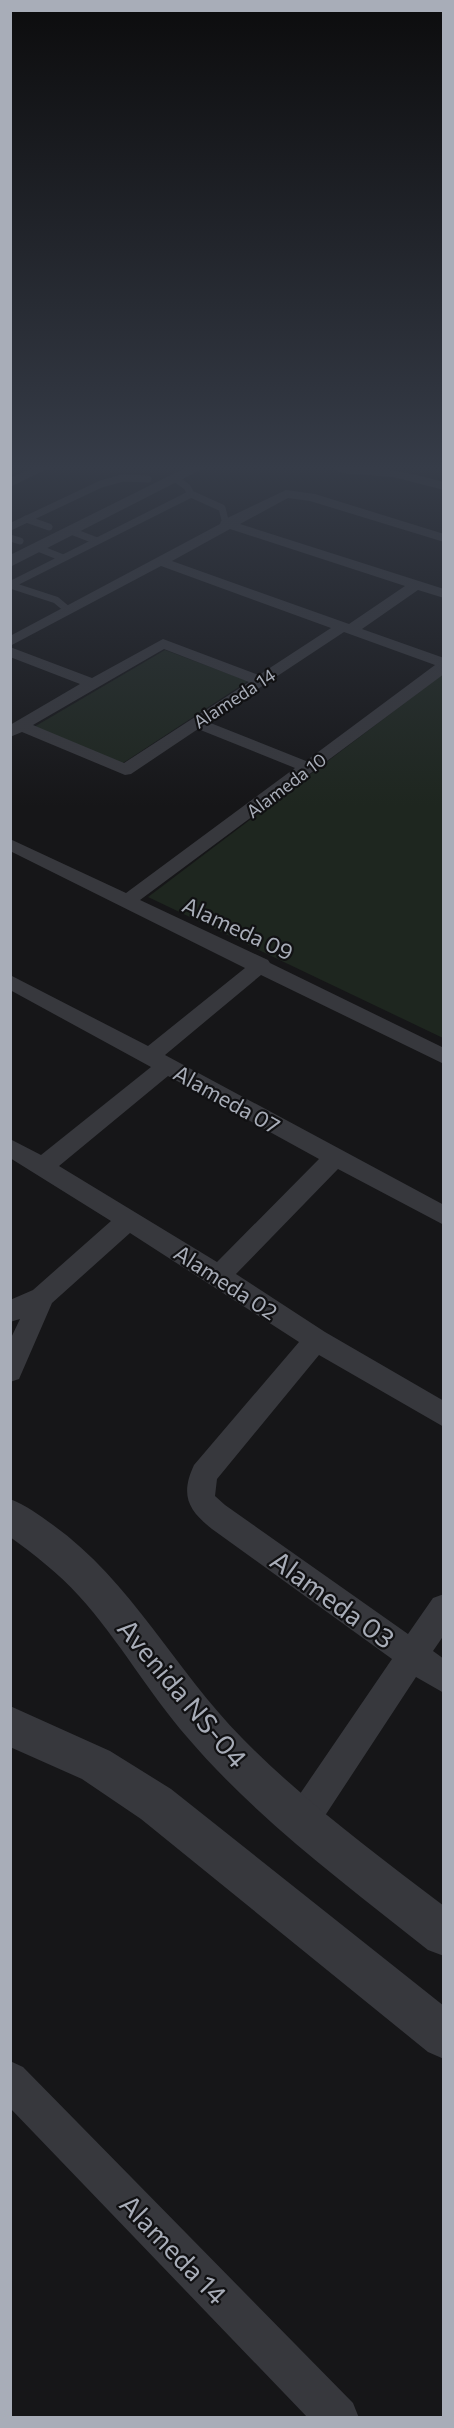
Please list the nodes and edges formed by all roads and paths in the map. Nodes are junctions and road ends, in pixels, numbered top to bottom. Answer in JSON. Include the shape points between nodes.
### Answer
{"nodes":[{"id":1,"x":125,"y":579,"type":"edge"},
{"id":2,"x":210,"y":579,"type":"edge"},
{"id":3,"x":397,"y":579,"type":"edge"},
{"id":4,"x":439,"y":579,"type":"edge"},
{"id":5,"x":10,"y":585,"type":"edge"},
{"id":6,"x":421,"y":587,"type":"junction"},
{"id":7,"x":444,"y":594,"type":"edge"},
{"id":8,"x":68,"y":610,"type":"junction"},
{"id":9,"x":346,"y":628,"type":"junction"},
{"id":10,"x":10,"y":642,"type":"edge"},
{"id":11,"x":10,"y":651,"type":"edge"},
{"id":12,"x":444,"y":664,"type":"edge"},
{"id":13,"x":261,"y":681,"type":"junction"},
{"id":14,"x":93,"y":684,"type":"junction"},
{"id":15,"x":196,"y":723,"type":"junction"},
{"id":16,"x":16,"y":729,"type":"edge"},
{"id":17,"x":309,"y":768,"type":"junction"},
{"id":18,"x":13,"y":848,"type":"edge"},
{"id":19,"x":126,"y":902,"type":"junction"},
{"id":20,"x":261,"y":965,"type":"junction"},
{"id":21,"x":10,"y":981,"type":"edge"},
{"id":22,"x":444,"y":1057,"type":"edge"},
{"id":23,"x":158,"y":1061,"type":"junction"},
{"id":24,"x":10,"y":1147,"type":"edge"},
{"id":25,"x":334,"y":1158,"type":"junction"},
{"id":26,"x":42,"y":1167,"type":"junction"},
{"id":27,"x":444,"y":1216,"type":"edge"},
{"id":28,"x":128,"y":1221,"type":"junction"},
{"id":29,"x":219,"y":1276,"type":"junction"},
{"id":30,"x":42,"y":1297,"type":"junction"},
{"id":31,"x":10,"y":1312,"type":"edge"},
{"id":32,"x":316,"y":1340,"type":"junction"},
{"id":33,"x":10,"y":1371,"type":"edge"},
{"id":34,"x":444,"y":1415,"type":"edge"},
{"id":35,"x":10,"y":1515,"type":"edge"},
{"id":36,"x":444,"y":1608,"type":"edge"},
{"id":37,"x":412,"y":1656,"type":"junction"},
{"id":38,"x":444,"y":1678,"type":"edge"},
{"id":39,"x":10,"y":1726,"type":"edge"},
{"id":40,"x":301,"y":1822,"type":"junction"},
{"id":41,"x":444,"y":1934,"type":"edge"},
{"id":42,"x":444,"y":2036,"type":"edge"},
{"id":43,"x":10,"y":2080,"type":"edge"},
{"id":44,"x":338,"y":2418,"type":"edge"}],
"edges":[{"from":1,"to":8,"type":"street"},
{"from":2,"to":9,"type":"street"},
{"from":3,"to":6,"type":"street"},
{"from":4,"to":6,"type":"street","name":"Alameda 14"},
{"from":5,"to":8,"type":"lane","via":[[56,600]]},
{"from":6,"to":7,"type":"street"},
{"from":6,"to":9,"type":"street","name":"Alameda 14"},
{"from":8,"to":10,"type":"street"},
{"from":9,"to":12,"type":"street"},
{"from":9,"to":13,"type":"street","name":"Alameda 14"},
{"from":11,"to":14,"type":"street"},
{"from":12,"to":17,"type":"street","name":"Alameda 10"},
{"from":13,"to":14,"type":"street","via":[[163,643]]},
{"from":13,"to":15,"type":"street","name":"Alameda 14"},
{"from":14,"to":16,"type":"street"},
{"from":15,"to":16,"type":"street","name":"Alameda 14","via":[[125,770]]},
{"from":15,"to":17,"type":"street"},
{"from":17,"to":19,"type":"street","name":"Alameda 10"},
{"from":18,"to":19,"type":"street","name":"Alameda 09"},
{"from":19,"to":20,"type":"street","name":"Alameda 09"},
{"from":20,"to":22,"type":"street","name":"Alameda 09"},
{"from":20,"to":23,"type":"street"},
{"from":21,"to":23,"type":"street","name":"Alameda 07"},
{"from":23,"to":25,"type":"street","name":"Alameda 07"},
{"from":23,"to":26,"type":"street"},
{"from":24,"to":26,"type":"street","name":"Alameda 02"},
{"from":25,"to":27,"type":"street","name":"Alameda 07"},
{"from":25,"to":29,"type":"street"},
{"from":26,"to":28,"type":"street","name":"Alameda 02"},
{"from":28,"to":29,"type":"street","name":"Alameda 02"},
{"from":28,"to":30,"type":"street"},
{"from":29,"to":32,"type":"street","name":"Alameda 02"},
{"from":30,"to":31,"type":"street"},
{"from":30,"to":33,"type":"street"},
{"from":32,"to":34,"type":"street","name":"Alameda 02"},
{"from":32,"to":37,"type":"street","name":"Alameda 03","via":[[204,1474],[202,1504]]},
{"from":35,"to":40,"type":"street","name":"Avenida NS-04","via":[[75,1565],[199,1721]]},
{"from":36,"to":37,"type":"street"},
{"from":37,"to":38,"type":"street","name":"Alameda 03"},
{"from":37,"to":40,"type":"street"},
{"from":39,"to":42,"type":"street","via":[[96,1765],[156,1804]]},
{"from":40,"to":41,"type":"street","name":"Avenida NS-04"},
{"from":43,"to":44,"type":"street","name":"Alameda 14"}]}
